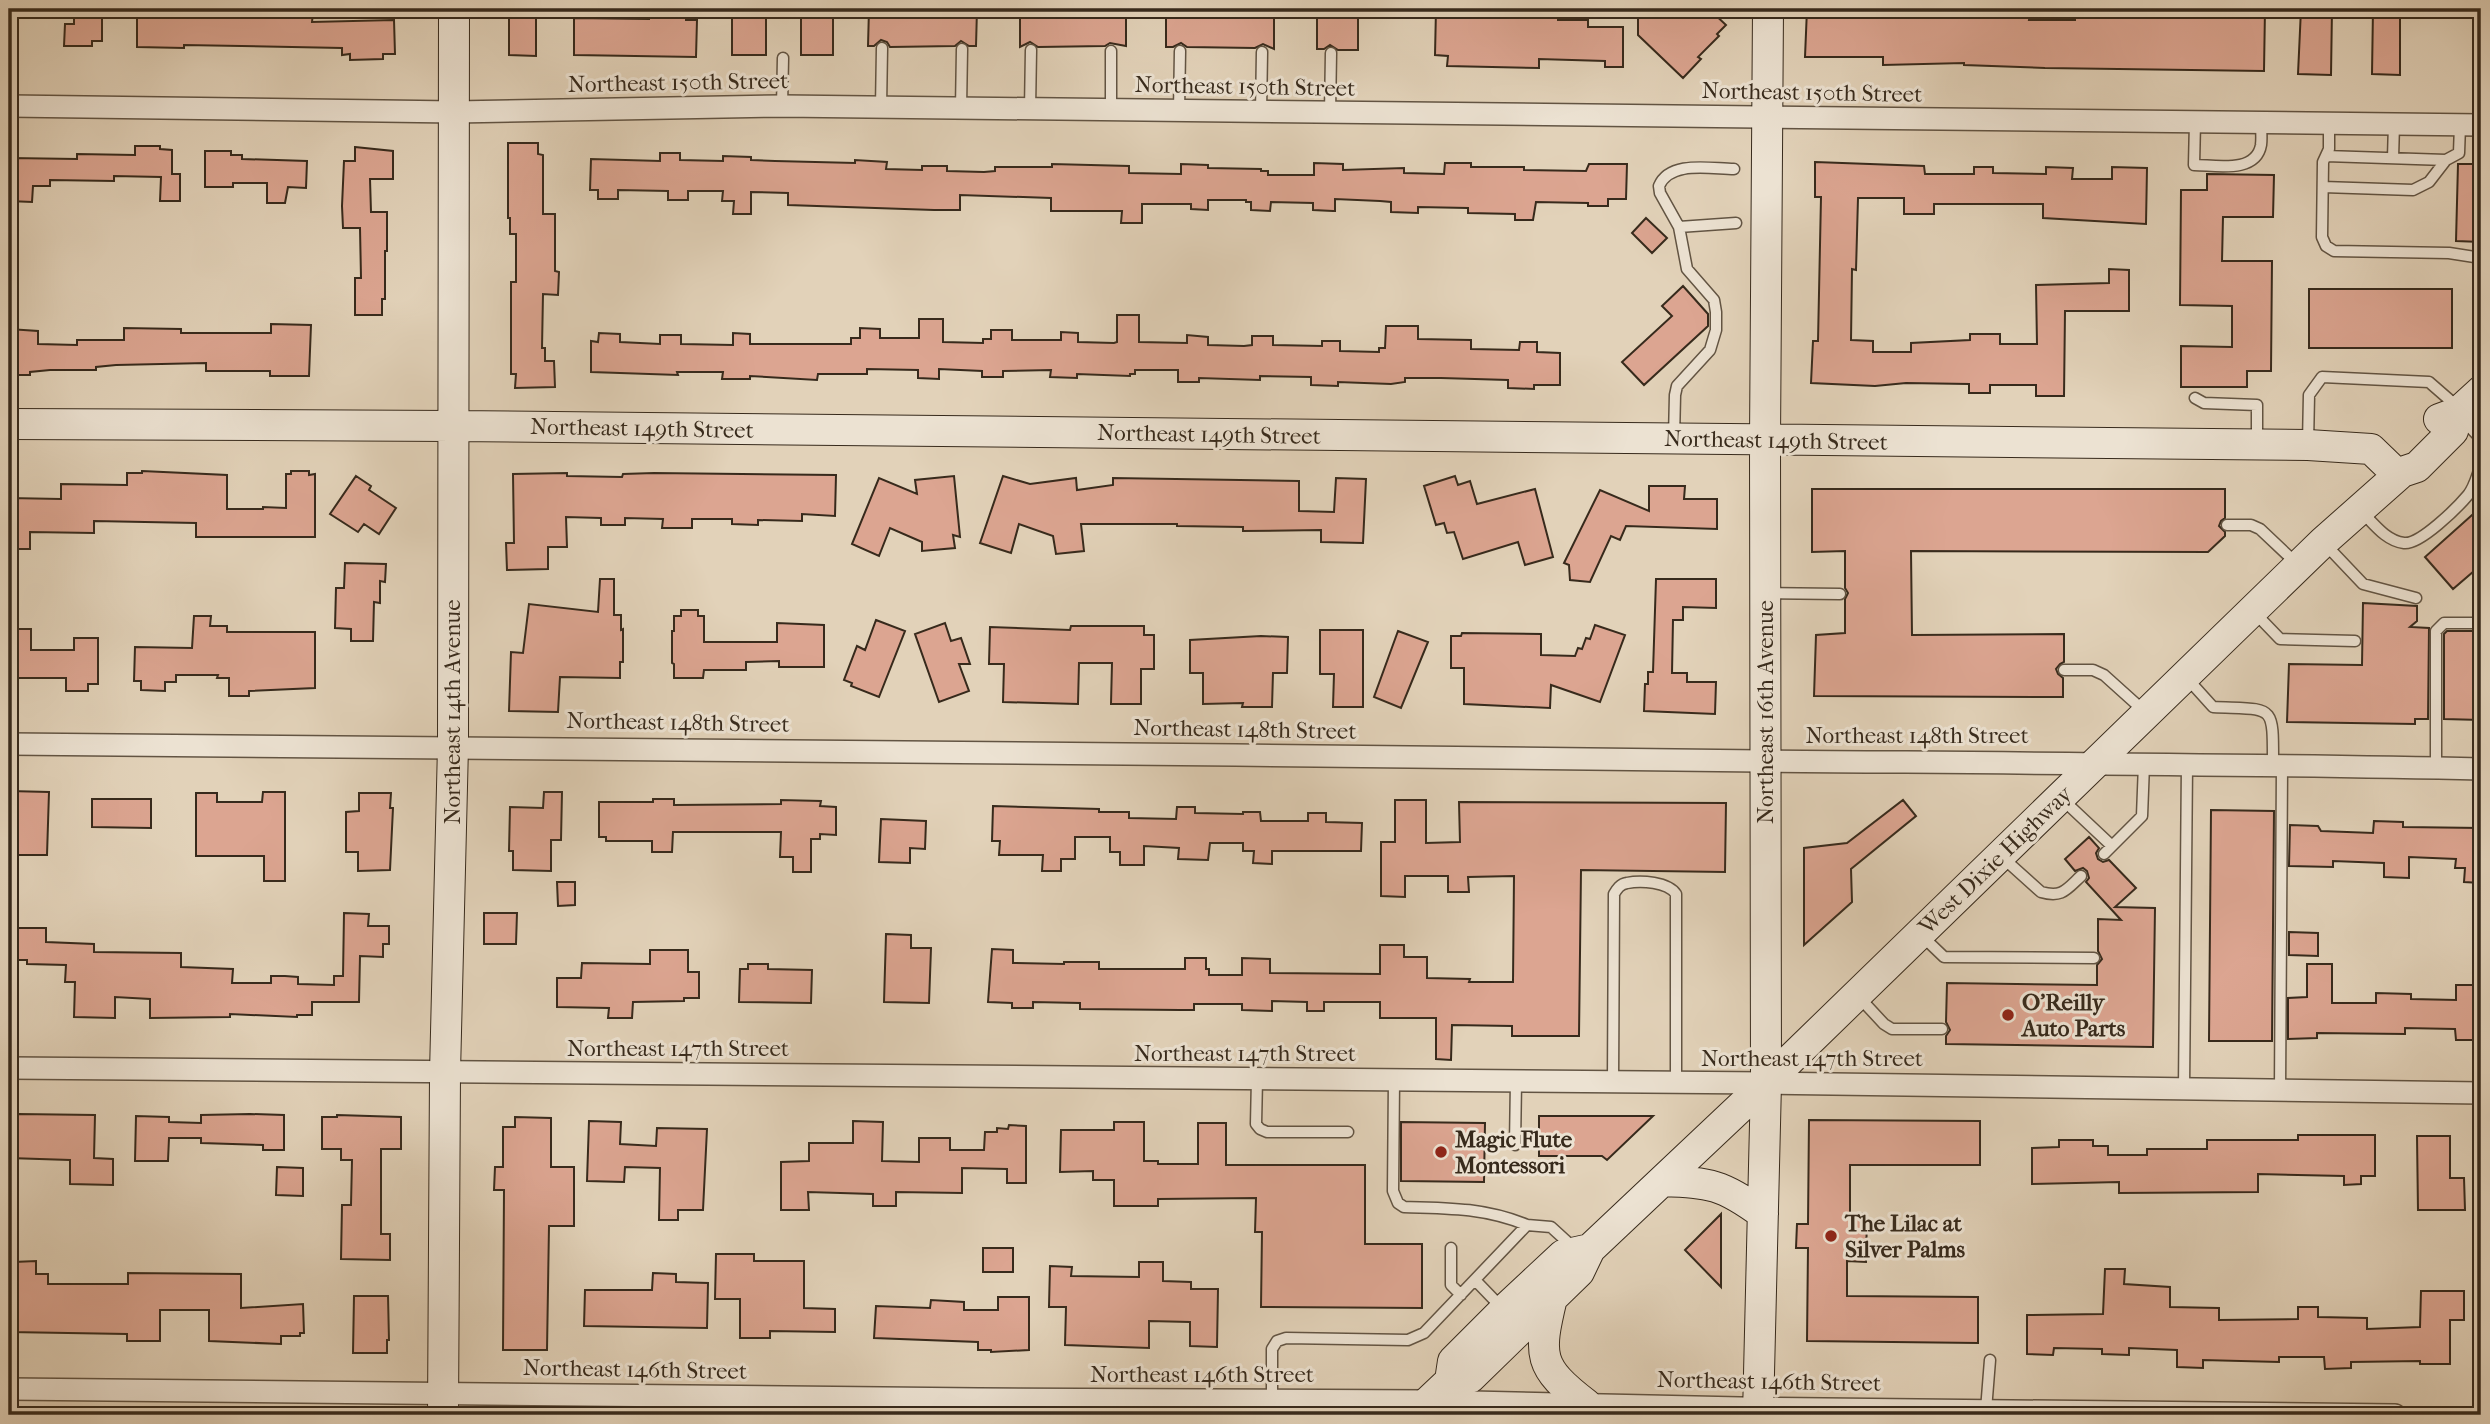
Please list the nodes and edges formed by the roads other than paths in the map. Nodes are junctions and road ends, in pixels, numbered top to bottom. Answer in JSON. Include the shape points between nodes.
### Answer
{"nodes":[{"id":1,"x":454,"y":9,"type":"edge"},
{"id":2,"x":1768,"y":9,"type":"edge"},
{"id":3,"x":882,"y":48,"type":"dead end"},
{"id":4,"x":961,"y":49,"type":"dead end"},
{"id":5,"x":1031,"y":50,"type":"dead end"},
{"id":6,"x":1111,"y":51,"type":"dead end"},
{"id":7,"x":1180,"y":51,"type":"dead end"},
{"id":8,"x":1262,"y":52,"type":"dead end"},
{"id":9,"x":1331,"y":53,"type":"dead end"},
{"id":10,"x":783,"y":58,"type":"dead end"},
{"id":11,"x":9,"y":106,"type":"edge"},
{"id":12,"x":782,"y":106,"type":"junction"},
{"id":13,"x":881,"y":107,"type":"junction"},
{"id":14,"x":961,"y":108,"type":"junction"},
{"id":15,"x":1030,"y":109,"type":"junction"},
{"id":16,"x":1111,"y":110,"type":"junction"},
{"id":17,"x":1179,"y":111,"type":"junction"},
{"id":18,"x":455,"y":112,"type":"junction"},
{"id":19,"x":1261,"y":112,"type":"junction"},
{"id":20,"x":1330,"y":113,"type":"junction"},
{"id":21,"x":1768,"y":118,"type":"junction"},
{"id":22,"x":2194,"y":122,"type":"junction"},
{"id":23,"x":2261,"y":123,"type":"junction"},
{"id":24,"x":2329,"y":124,"type":"junction"},
{"id":25,"x":2394,"y":124,"type":"junction"},
{"id":26,"x":2460,"y":125,"type":"junction"},
{"id":27,"x":2481,"y":125,"type":"edge"},
{"id":28,"x":2326,"y":156,"type":"junction"},
{"id":29,"x":2393,"y":158,"type":"junction"},
{"id":30,"x":2446,"y":160,"type":"junction"},
{"id":31,"x":1734,"y":169,"type":"dead end"},
{"id":32,"x":2323,"y":187,"type":"junction"},
{"id":33,"x":1735,"y":223,"type":"dead end"},
{"id":34,"x":1679,"y":227,"type":"junction"},
{"id":35,"x":2481,"y":258,"type":"edge"},
{"id":36,"x":2195,"y":398,"type":"dead end"},
{"id":37,"x":2470,"y":411,"type":"edge"},
{"id":38,"x":9,"y":424,"type":"edge"},
{"id":39,"x":453,"y":426,"type":"junction"},
{"id":40,"x":1674,"y":439,"type":"junction"},
{"id":41,"x":1765,"y":440,"type":"junction"},
{"id":42,"x":2257,"y":445,"type":"junction"},
{"id":43,"x":2308,"y":445,"type":"junction"},
{"id":44,"x":2481,"y":465,"type":"edge"},
{"id":45,"x":2400,"y":474,"type":"junction"},
{"id":46,"x":2360,"y":509,"type":"junction"},
{"id":47,"x":2227,"y":525,"type":"dead end"},
{"id":48,"x":2323,"y":542,"type":"junction"},
{"id":49,"x":2299,"y":566,"type":"junction"},
{"id":50,"x":1765,"y":593,"type":"junction"},
{"id":51,"x":1840,"y":594,"type":"dead end"},
{"id":52,"x":2416,"y":597,"type":"dead end"},
{"id":53,"x":2253,"y":610,"type":"junction"},
{"id":54,"x":2481,"y":623,"type":"edge"},
{"id":55,"x":2355,"y":641,"type":"dead end"},
{"id":56,"x":2064,"y":670,"type":"dead end"},
{"id":57,"x":2185,"y":676,"type":"junction"},
{"id":58,"x":2146,"y":713,"type":"junction"},
{"id":59,"x":9,"y":744,"type":"edge"},
{"id":60,"x":453,"y":746,"type":"junction"},
{"id":61,"x":1764,"y":761,"type":"junction"},
{"id":62,"x":2095,"y":762,"type":"junction"},
{"id":63,"x":2144,"y":764,"type":"junction"},
{"id":64,"x":2187,"y":764,"type":"junction"},
{"id":65,"x":2278,"y":766,"type":"junction"},
{"id":66,"x":2436,"y":768,"type":"junction"},
{"id":67,"x":2481,"y":769,"type":"edge"},
{"id":68,"x":2060,"y":797,"type":"junction"},
{"id":69,"x":2000,"y":855,"type":"junction"},
{"id":70,"x":2081,"y":876,"type":"dead end"},
{"id":71,"x":1919,"y":933,"type":"junction"},
{"id":72,"x":2094,"y":958,"type":"dead end"},
{"id":73,"x":1856,"y":995,"type":"junction"},
{"id":74,"x":1941,"y":1029,"type":"dead end"},
{"id":75,"x":9,"y":1068,"type":"edge"},
{"id":76,"x":445,"y":1073,"type":"junction"},
{"id":77,"x":1256,"y":1079,"type":"junction"},
{"id":78,"x":1394,"y":1080,"type":"junction"},
{"id":79,"x":1516,"y":1081,"type":"junction"},
{"id":80,"x":1613,"y":1083,"type":"junction"},
{"id":81,"x":1766,"y":1083,"type":"junction"},
{"id":82,"x":1676,"y":1084,"type":"junction"},
{"id":83,"x":2184,"y":1089,"type":"junction"},
{"id":84,"x":2280,"y":1090,"type":"junction"},
{"id":85,"x":2481,"y":1093,"type":"edge"},
{"id":86,"x":1348,"y":1132,"type":"dead end"},
{"id":87,"x":1515,"y":1145,"type":"dead end"},
{"id":88,"x":1662,"y":1181,"type":"junction"},
{"id":89,"x":1763,"y":1214,"type":"junction"},
{"id":90,"x":1527,"y":1225,"type":"junction"},
{"id":91,"x":1451,"y":1248,"type":"dead end"},
{"id":92,"x":1584,"y":1250,"type":"junction"},
{"id":93,"x":1475,"y":1280,"type":"junction"},
{"id":94,"x":1461,"y":1295,"type":"junction"},
{"id":95,"x":1552,"y":1298,"type":"junction"},
{"id":96,"x":1504,"y":1310,"type":"junction"},
{"id":97,"x":1990,"y":1360,"type":"dead end"},
{"id":98,"x":9,"y":1389,"type":"edge"},
{"id":99,"x":1431,"y":1399,"type":"edge"},
{"id":100,"x":1272,"y":1400,"type":"junction"},
{"id":101,"x":443,"y":1404,"type":"edge"},
{"id":102,"x":1586,"y":1404,"type":"junction"},
{"id":103,"x":1986,"y":1410,"type":"junction"},
{"id":104,"x":1758,"y":1411,"type":"edge"},
{"id":105,"x":2395,"y":1415,"type":"edge"}],
"edges":[{"from":1,"to":18,"type":"street","name":"Northeast 14th Avenue"},
{"from":2,"to":21,"type":"street","name":"Northeast 16th Avenue"},
{"from":3,"to":13,"type":"lane"},
{"from":4,"to":14,"type":"lane"},
{"from":5,"to":15,"type":"lane"},
{"from":6,"to":16,"type":"lane"},
{"from":7,"to":17,"type":"lane"},
{"from":8,"to":19,"type":"lane"},
{"from":9,"to":20,"type":"lane"},
{"from":10,"to":12,"type":"lane"},
{"from":11,"to":18,"type":"street","name":"Northeast 150th Street"},
{"from":12,"to":13,"type":"street","name":"Northeast 150th Street"},
{"from":12,"to":18,"type":"street","name":"Northeast 150th Street"},
{"from":13,"to":14,"type":"street","name":"Northeast 150th Street"},
{"from":14,"to":15,"type":"street","name":"Northeast 150th Street"},
{"from":15,"to":16,"type":"street","name":"Northeast 150th Street"},
{"from":16,"to":17,"type":"street","name":"Northeast 150th Street"},
{"from":17,"to":19,"type":"street","name":"Northeast 150th Street"},
{"from":18,"to":39,"type":"street","name":"Northeast 14th Avenue"},
{"from":19,"to":20,"type":"street","name":"Northeast 150th Street"},
{"from":20,"to":21,"type":"street","name":"Northeast 150th Street"},
{"from":21,"to":22,"type":"street","name":"Northeast 150th Street"},
{"from":21,"to":41,"type":"street","name":"Northeast 16th Avenue"},
{"from":22,"to":23,"type":"street","name":"Northeast 150th Street"},
{"from":22,"to":23,"type":"lane","via":[[2194,165],[2245,165],[2253,160],[2261,145]]},
{"from":23,"to":24,"type":"street","name":"Northeast 150th Street"},
{"from":24,"to":25,"type":"street","name":"Northeast 150th Street"},
{"from":24,"to":28,"type":"lane"},
{"from":25,"to":26,"type":"street","name":"Northeast 150th Street"},
{"from":25,"to":29,"type":"lane"},
{"from":26,"to":27,"type":"street","name":"Northeast 150th Street"},
{"from":26,"to":30,"type":"lane","via":[[2459,153]]},
{"from":28,"to":29,"type":"lane"},
{"from":28,"to":32,"type":"lane"},
{"from":29,"to":30,"type":"lane"},
{"from":30,"to":32,"type":"lane","via":[[2429,182],[2413,190]]},
{"from":31,"to":34,"type":"lane","via":[[1667,173],[1660,193]]},
{"from":32,"to":35,"type":"lane","via":[[2322,237],[2334,251]]},
{"from":33,"to":34,"type":"lane"},
{"from":34,"to":40,"type":"lane","via":[[1688,269],[1714,300],[1716,330],[1710,350],[1677,386]]},
{"from":36,"to":42,"type":"lane","via":[[2204,403],[2257,405]]},
{"from":37,"to":43,"type":"lane","via":[[2429,382],[2322,377],[2309,395]]},
{"from":37,"to":45,"type":"street","name":"West Dixie Highway","via":[[2438,420],[2404,455]]},
{"from":38,"to":39,"type":"street","name":"Northeast 149th Street"},
{"from":39,"to":40,"type":"street","name":"Northeast 149th Street"},
{"from":39,"to":60,"type":"street","name":"Northeast 14th Avenue"},
{"from":40,"to":41,"type":"street","name":"Northeast 149th Street"},
{"from":41,"to":42,"type":"street","name":"Northeast 149th Street"},
{"from":41,"to":50,"type":"street","name":"Northeast 16th Avenue"},
{"from":42,"to":43,"type":"street","name":"Northeast 149th Street"},
{"from":43,"to":45,"type":"street","name":"Northeast 149th Street","via":[[2371,449]]},
{"from":44,"to":46,"type":"lane","via":[[2468,494],[2412,543],[2383,534]]},
{"from":45,"to":46,"type":"street","name":"West Dixie Highway"},
{"from":46,"to":48,"type":"street","name":"West Dixie Highway"},
{"from":47,"to":49,"type":"lane","via":[[2260,529]]},
{"from":48,"to":49,"type":"street","name":"West Dixie Highway"},
{"from":48,"to":52,"type":"lane","via":[[2363,584]]},
{"from":49,"to":53,"type":"street","name":"West Dixie Highway"},
{"from":50,"to":51,"type":"lane"},
{"from":50,"to":61,"type":"street","name":"Northeast 16th Avenue"},
{"from":53,"to":55,"type":"lane","via":[[2280,639]]},
{"from":53,"to":57,"type":"street","name":"West Dixie Highway"},
{"from":54,"to":66,"type":"lane","via":[[2444,623],[2436,631]]},
{"from":56,"to":58,"type":"lane","via":[[2093,670],[2104,675]]},
{"from":57,"to":58,"type":"street","name":"West Dixie Highway"},
{"from":57,"to":65,"type":"lane","via":[[2213,707],[2261,709],[2270,716]]},
{"from":58,"to":62,"type":"street","name":"West Dixie Highway"},
{"from":59,"to":60,"type":"street","name":"Northeast 148th Street"},
{"from":60,"to":61,"type":"street","name":"Northeast 148th Street"},
{"from":60,"to":76,"type":"street","name":"Northeast 14th Avenue"},
{"from":61,"to":62,"type":"street","name":"Northeast 148th Street"},
{"from":61,"to":81,"type":"street","name":"Northeast 16th Avenue"},
{"from":62,"to":63,"type":"street","name":"Northeast 148th Street"},
{"from":62,"to":68,"type":"street","name":"West Dixie Highway"},
{"from":63,"to":64,"type":"street","name":"Northeast 148th Street"},
{"from":63,"to":68,"type":"lane","via":[[2141,816],[2108,850]]},
{"from":64,"to":65,"type":"street","name":"Northeast 148th Street"},
{"from":64,"to":83,"type":"lane"},
{"from":65,"to":66,"type":"street","name":"Northeast 148th Street"},
{"from":65,"to":84,"type":"lane"},
{"from":66,"to":67,"type":"street","name":"Northeast 148th Street"},
{"from":68,"to":69,"type":"street","name":"West Dixie Highway"},
{"from":69,"to":70,"type":"lane","via":[[2041,892],[2065,891]]},
{"from":69,"to":71,"type":"street","name":"West Dixie Highway"},
{"from":71,"to":72,"type":"lane","via":[[1944,957]]},
{"from":71,"to":73,"type":"street","name":"West Dixie Highway"},
{"from":73,"to":74,"type":"lane","via":[[1892,1029]]},
{"from":73,"to":81,"type":"street","name":"West Dixie Highway"},
{"from":75,"to":76,"type":"street","name":"Northeast 147th Street"},
{"from":76,"to":77,"type":"street","name":"Northeast 147th Street"},
{"from":76,"to":101,"type":"street","name":"Northeast 14th Avenue"},
{"from":77,"to":78,"type":"street","name":"Northeast 147th Street"},
{"from":77,"to":86,"type":"lane","via":[[1256,1124],[1261,1129]]},
{"from":78,"to":79,"type":"street","name":"Northeast 147th Street"},
{"from":78,"to":90,"type":"lane","via":[[1393,1191],[1398,1203],[1480,1210]]},
{"from":79,"to":80,"type":"street","name":"Northeast 147th Street"},
{"from":79,"to":87,"type":"lane"},
{"from":80,"to":82,"type":"street","name":"Northeast 147th Street"},
{"from":80,"to":82,"type":"lane","via":[[1614,894],[1626,883],[1664,884],[1676,894]]},
{"from":81,"to":82,"type":"street","name":"Northeast 147th Street"},
{"from":81,"to":83,"type":"street","name":"Northeast 147th Street"},
{"from":81,"to":88,"type":"street","name":"West Dixie Highway"},
{"from":81,"to":89,"type":"street","name":"Northeast 16th Avenue"},
{"from":83,"to":84,"type":"street","name":"Northeast 147th Street"},
{"from":84,"to":85,"type":"street","name":"Northeast 147th Street"},
{"from":88,"to":89,"type":"street","via":[[1706,1182],[1737,1195]]},
{"from":88,"to":92,"type":"street","name":"West Dixie Highway"},
{"from":89,"to":104,"type":"street","name":"Northeast 16th Avenue"},
{"from":90,"to":92,"type":"lane","via":[[1551,1227]]},
{"from":90,"to":93,"type":"lane"},
{"from":91,"to":94,"type":"lane","via":[[1451,1285]]},
{"from":92,"to":95,"type":"street","name":"West Dixie Highway","via":[[1580,1272]]},
{"from":92,"to":96,"type":"street","name":"West Dixie Highway","via":[[1563,1255]]},
{"from":93,"to":94,"type":"lane"},
{"from":93,"to":96,"type":"lane"},
{"from":94,"to":100,"type":"lane","via":[[1424,1333],[1408,1340],[1277,1341],[1272,1349]]},
{"from":95,"to":99,"type":"street","name":"West Dixie Highway","via":[[1470,1378]]},
{"from":95,"to":102,"type":"street","via":[[1543,1336],[1545,1360],[1561,1384]]},
{"from":96,"to":99,"type":"street","name":"West Dixie Highway","via":[[1454,1361]]},
{"from":97,"to":103,"type":"lane"},
{"from":98,"to":101,"type":"street","name":"Northeast 146th Street"},
{"from":99,"to":100,"type":"street","name":"Northeast 146th Street"},
{"from":99,"to":102,"type":"street","name":"Northeast 146th Street"},
{"from":100,"to":101,"type":"street","name":"Northeast 146th Street"},
{"from":102,"to":104,"type":"street","name":"Northeast 146th Street"},
{"from":103,"to":104,"type":"street","name":"Northeast 146th Street"},
{"from":103,"to":105,"type":"street","name":"Northeast 146th Street"}]}
